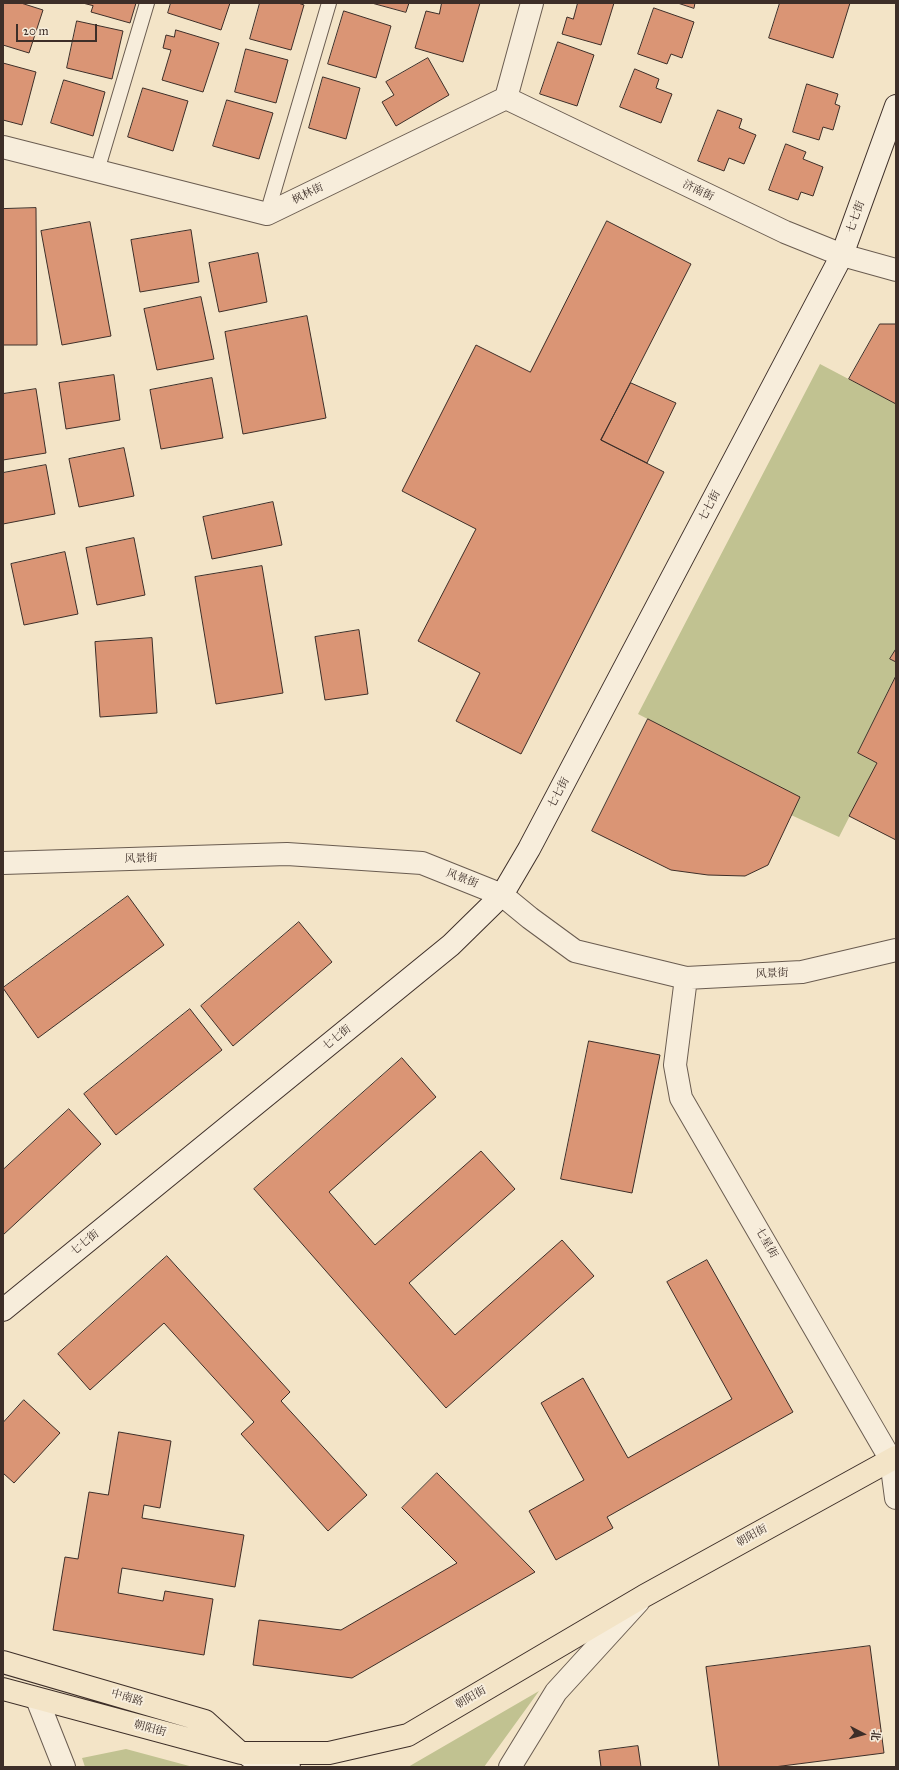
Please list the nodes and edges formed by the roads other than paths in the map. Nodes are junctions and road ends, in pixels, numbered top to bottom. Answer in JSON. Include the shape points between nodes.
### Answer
{"nodes":[{"id":1,"x":147,"y":3,"type":"edge"},
{"id":2,"x":329,"y":3,"type":"edge"},
{"id":3,"x":532,"y":3,"type":"edge"},
{"id":4,"x":506,"y":98,"type":"junction"},
{"id":5,"x":896,"y":106,"type":"edge"},
{"id":6,"x":3,"y":147,"type":"edge"},
{"id":7,"x":97,"y":171,"type":"junction"},
{"id":8,"x":268,"y":214,"type":"junction"},
{"id":9,"x":842,"y":255,"type":"junction"},
{"id":10,"x":896,"y":270,"type":"edge"},
{"id":11,"x":3,"y":863,"type":"edge"},
{"id":12,"x":502,"y":895,"type":"junction"},
{"id":13,"x":896,"y":950,"type":"edge"},
{"id":14,"x":686,"y":978,"type":"junction"},
{"id":15,"x":3,"y":1310,"type":"edge"},
{"id":16,"x":894,"y":1458,"type":"edge"},
{"id":17,"x":896,"y":1498,"type":"edge"},
{"id":18,"x":644,"y":1596,"type":"junction"},
{"id":19,"x":3,"y":1662,"type":"edge"},
{"id":20,"x":3,"y":1689,"type":"edge"},
{"id":21,"x":37,"y":1699,"type":"junction"},
{"id":22,"x":241,"y":1753,"type":"junction"},
{"id":23,"x":64,"y":1767,"type":"edge"},
{"id":24,"x":289,"y":1767,"type":"edge"},
{"id":25,"x":510,"y":1767,"type":"edge"}],
"edges":[{"from":1,"to":7,"type":"lane"},
{"from":2,"to":8,"type":"lane"},
{"from":3,"to":4,"type":"street"},
{"from":4,"to":8,"type":"street","name":"枫林街"},
{"from":4,"to":9,"type":"street","name":"济南街","via":[[785,232]]},
{"from":5,"to":9,"type":"street","name":"七七街"},
{"from":6,"to":7,"type":"street"},
{"from":7,"to":8,"type":"street"},
{"from":9,"to":10,"type":"street","name":"济南街"},
{"from":9,"to":12,"type":"street","name":"七七街","via":[[529,849]]},
{"from":11,"to":12,"type":"street","name":"风景街","via":[[287,854],[422,863]]},
{"from":12,"to":14,"type":"street","name":"风景街","via":[[576,951]]},
{"from":12,"to":15,"type":"street","name":"七七街","via":[[451,946]]},
{"from":13,"to":14,"type":"street","name":"风景街","via":[[802,972]]},
{"from":14,"to":16,"type":"street","name":"七星街","via":[[675,1066],[681,1098]]},
{"from":16,"to":17,"type":"street","name":"七星街"},
{"from":16,"to":18,"type":"main road","name":"朝阳街"},
{"from":18,"to":22,"type":"main road","name":"朝阳街","via":[[408,1735],[329,1753]]},
{"from":18,"to":25,"type":"street","via":[[556,1692]]},
{"from":19,"to":22,"type":"main road","name":"中南路","via":[[205,1721]]},
{"from":20,"to":21,"type":"main road","name":"朝阳街"},
{"from":21,"to":22,"type":"main road","name":"朝阳街"},
{"from":21,"to":23,"type":"street"},
{"from":22,"to":24,"type":"street"}]}
